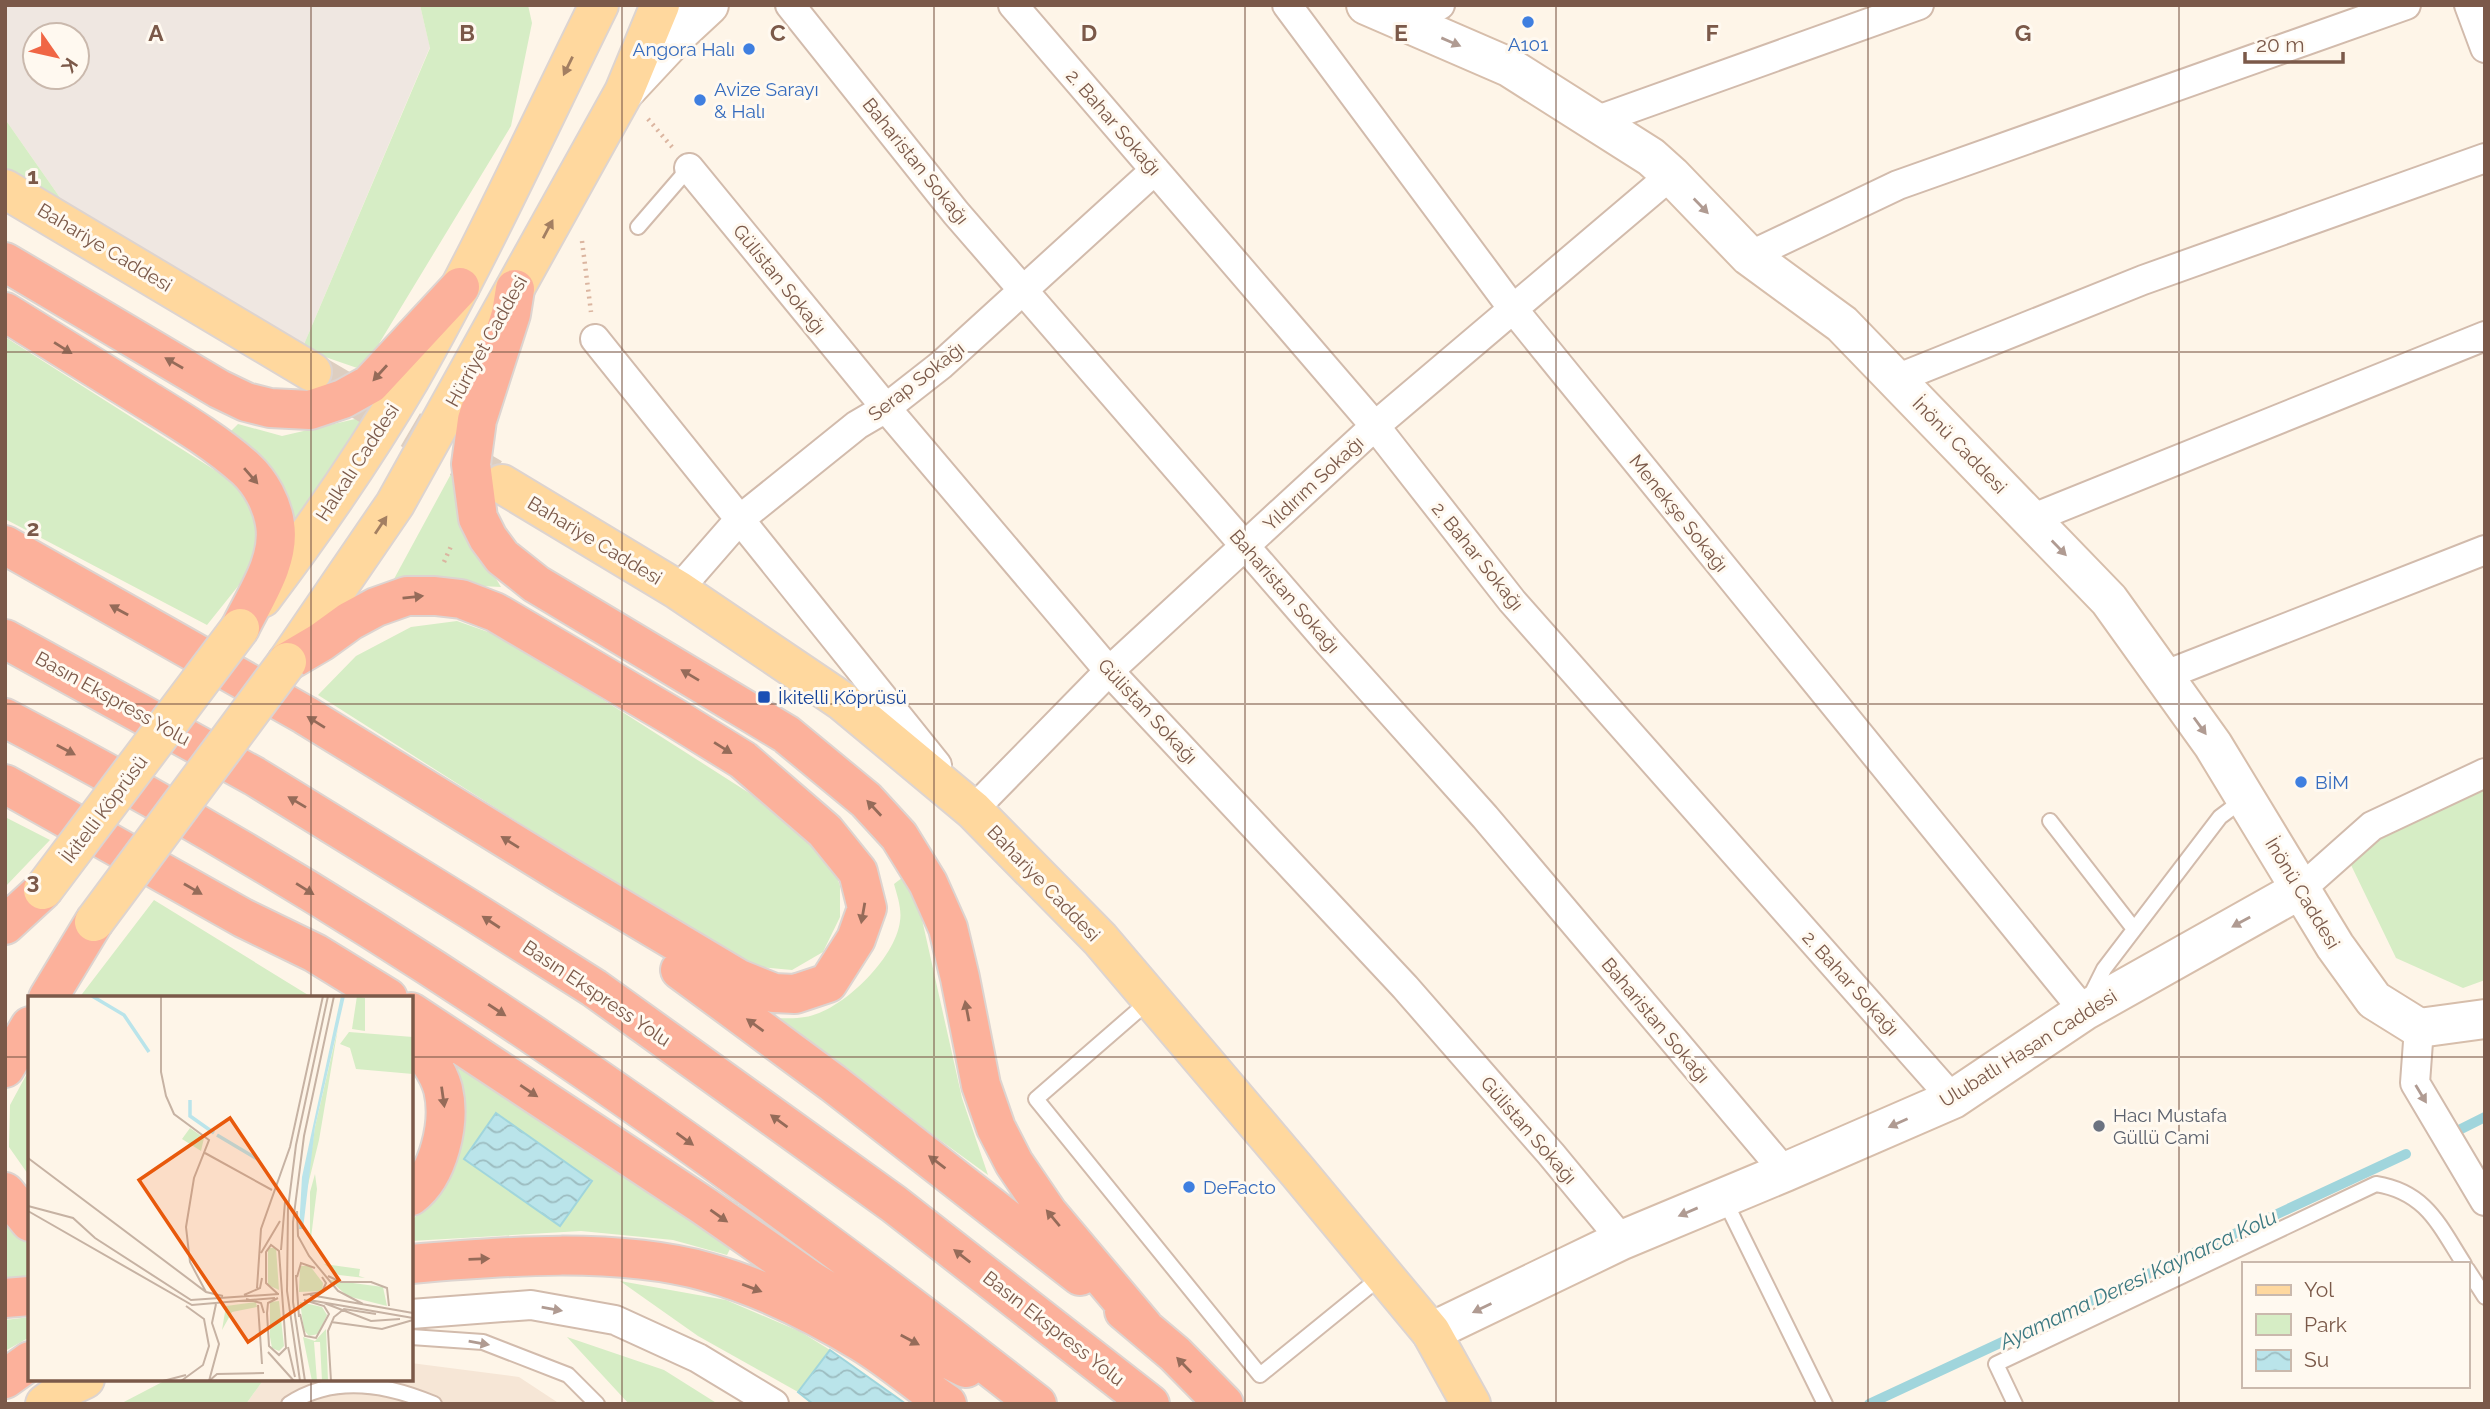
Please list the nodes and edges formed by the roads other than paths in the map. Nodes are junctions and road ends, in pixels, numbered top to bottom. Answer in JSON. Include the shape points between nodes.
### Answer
{"nodes":[{"id":1,"x":599,"y":5,"type":"edge"},
{"id":2,"x":660,"y":5,"type":"edge"},
{"id":3,"x":709,"y":5,"type":"edge"},
{"id":4,"x":790,"y":5,"type":"edge"},
{"id":5,"x":1013,"y":5,"type":"edge"},
{"id":6,"x":1287,"y":5,"type":"edge"},
{"id":7,"x":1366,"y":5,"type":"edge"},
{"id":8,"x":1440,"y":5,"type":"edge"},
{"id":9,"x":1919,"y":5,"type":"edge"},
{"id":10,"x":2406,"y":5,"type":"edge"},
{"id":11,"x":2469,"y":5,"type":"edge"},
{"id":12,"x":1406,"y":22,"type":"junction"},
{"id":13,"x":2485,"y":48,"type":"edge"},
{"id":14,"x":624,"y":92,"type":"junction"},
{"id":15,"x":1595,"y":121,"type":"junction"},
{"id":16,"x":2485,"y":158,"type":"edge"},
{"id":17,"x":689,"y":168,"type":"joint"},
{"id":18,"x":1155,"y":170,"type":"junction"},
{"id":19,"x":1671,"y":175,"type":"junction"},
{"id":20,"x":5,"y":188,"type":"edge"},
{"id":21,"x":638,"y":227,"type":"dead end"},
{"id":22,"x":1749,"y":256,"type":"junction"},
{"id":23,"x":5,"y":262,"type":"edge"},
{"id":24,"x":460,"y":287,"type":"junction"},
{"id":25,"x":515,"y":289,"type":"junction"},
{"id":26,"x":1024,"y":290,"type":"junction"},
{"id":27,"x":1513,"y":309,"type":"junction"},
{"id":28,"x":5,"y":312,"type":"edge"},
{"id":29,"x":594,"y":331,"type":"road end"},
{"id":30,"x":2485,"y":336,"type":"edge"},
{"id":31,"x":312,"y":372,"type":"tunnel mouth"},
{"id":32,"x":1896,"y":379,"type":"junction"},
{"id":33,"x":886,"y":408,"type":"junction"},
{"id":34,"x":1375,"y":426,"type":"junction"},
{"id":35,"x":502,"y":484,"type":"tunnel mouth"},
{"id":36,"x":2031,"y":519,"type":"junction"},
{"id":37,"x":739,"y":520,"type":"junction"},
{"id":38,"x":5,"y":545,"type":"edge"},
{"id":39,"x":1246,"y":546,"type":"junction"},
{"id":40,"x":2485,"y":550,"type":"edge"},
{"id":41,"x":678,"y":590,"type":"junction"},
{"id":42,"x":240,"y":628,"type":"junction"},
{"id":43,"x":5,"y":639,"type":"edge"},
{"id":44,"x":287,"y":662,"type":"junction"},
{"id":45,"x":1109,"y":671,"type":"junction"},
{"id":46,"x":2163,"y":676,"type":"junction"},
{"id":47,"x":5,"y":718,"type":"edge"},
{"id":48,"x":2485,"y":773,"type":"edge"},
{"id":49,"x":5,"y":784,"type":"edge"},
{"id":50,"x":2246,"y":798,"type":"junction"},
{"id":51,"x":973,"y":810,"type":"junction"},
{"id":52,"x":2050,"y":821,"type":"dead end"},
{"id":53,"x":568,"y":877,"type":"junction"},
{"id":54,"x":2301,"y":889,"type":"junction"},
{"id":55,"x":43,"y":890,"type":"junction"},
{"id":56,"x":243,"y":918,"type":"junction"},
{"id":57,"x":94,"y":922,"type":"junction"},
{"id":58,"x":5,"y":925,"type":"edge"},
{"id":59,"x":2134,"y":929,"type":"junction"},
{"id":60,"x":5,"y":940,"type":"edge"},
{"id":61,"x":38,"y":996,"type":"edge"},
{"id":62,"x":49,"y":996,"type":"edge"},
{"id":63,"x":358,"y":996,"type":"edge"},
{"id":64,"x":385,"y":996,"type":"edge"},
{"id":65,"x":1151,"y":999,"type":"junction"},
{"id":66,"x":28,"y":1009,"type":"edge"},
{"id":67,"x":2084,"y":1011,"type":"junction"},
{"id":68,"x":413,"y":1013,"type":"edge"},
{"id":69,"x":2485,"y":1019,"type":"edge"},
{"id":70,"x":2418,"y":1028,"type":"junction"},
{"id":71,"x":28,"y":1029,"type":"edge"},
{"id":72,"x":5,"y":1038,"type":"edge"},
{"id":73,"x":413,"y":1040,"type":"edge"},
{"id":74,"x":5,"y":1068,"type":"edge"},
{"id":75,"x":1953,"y":1099,"type":"junction"},
{"id":76,"x":1786,"y":1172,"type":"junction"},
{"id":77,"x":5,"y":1192,"type":"edge"},
{"id":78,"x":413,"y":1195,"type":"edge"},
{"id":79,"x":1724,"y":1198,"type":"junction"},
{"id":80,"x":2485,"y":1201,"type":"edge"},
{"id":81,"x":28,"y":1220,"type":"edge"},
{"id":82,"x":1622,"y":1240,"type":"junction"},
{"id":83,"x":2463,"y":1262,"type":"edge"},
{"id":84,"x":413,"y":1264,"type":"edge"},
{"id":85,"x":2469,"y":1272,"type":"edge"},
{"id":86,"x":1384,"y":1275,"type":"junction"},
{"id":87,"x":28,"y":1296,"type":"edge"},
{"id":88,"x":2485,"y":1297,"type":"edge"},
{"id":89,"x":5,"y":1298,"type":"edge"},
{"id":90,"x":413,"y":1314,"type":"edge"},
{"id":91,"x":1144,"y":1327,"type":"junction"},
{"id":92,"x":1431,"y":1332,"type":"junction"},
{"id":93,"x":413,"y":1337,"type":"edge"},
{"id":94,"x":28,"y":1363,"type":"edge"},
{"id":95,"x":5,"y":1379,"type":"edge"},
{"id":96,"x":81,"y":1381,"type":"edge"},
{"id":97,"x":1027,"y":1396,"type":"edge"},
{"id":98,"x":45,"y":1404,"type":"edge"},
{"id":99,"x":289,"y":1404,"type":"edge"},
{"id":100,"x":434,"y":1404,"type":"edge"},
{"id":101,"x":597,"y":1404,"type":"edge"},
{"id":102,"x":774,"y":1404,"type":"edge"},
{"id":103,"x":947,"y":1404,"type":"edge"},
{"id":104,"x":1150,"y":1404,"type":"edge"},
{"id":105,"x":1224,"y":1404,"type":"edge"},
{"id":106,"x":1471,"y":1404,"type":"edge"},
{"id":107,"x":1825,"y":1404,"type":"edge"},
{"id":108,"x":2015,"y":1404,"type":"edge"}],
"edges":[{"from":1,"to":24,"type":"main road","name":"Halkalı Caddesi","one_way":true},
{"from":2,"to":14,"type":"main road","name":"Hürriyet Caddesi"},
{"from":3,"to":14,"type":"main road"},
{"from":4,"to":26,"type":"street","name":"Baharistan Sokağı","via":[[956,213]]},
{"from":5,"to":18,"type":"street","name":"2. Bahar Sokağı"},
{"from":6,"to":27,"type":"street","name":"Menekşe Sokağı"},
{"from":7,"to":12,"type":"main road","name":"İnönü Caddesi"},
{"from":8,"to":12,"type":"street"},
{"from":9,"to":15,"type":"street"},
{"from":10,"to":22,"type":"street","via":[[1898,185]]},
{"from":11,"to":13,"type":"street"},
{"from":12,"to":15,"type":"main road","name":"İnönü Caddesi","one_way":true,"via":[[1509,67]]},
{"from":25,"to":14,"type":"main road","name":"Hürriyet Caddesi","one_way":true},
{"from":15,"to":19,"type":"main road","name":"İnönü Caddesi"},
{"from":16,"to":32,"type":"street","via":[[2143,280]]},
{"from":17,"to":21,"type":"lane"},
{"from":17,"to":33,"type":"street","name":"Gülistan Sokağı"},
{"from":18,"to":26,"type":"street","name":"Serap Sokağı"},
{"from":18,"to":34,"type":"street","name":"2. Bahar Sokağı"},
{"from":19,"to":22,"type":"main road","name":"İnönü Caddesi","one_way":true},
{"from":19,"to":27,"type":"street","name":"Yıldırım Sokağı"},
{"from":20,"to":31,"type":"main road","name":"Bahariye Caddesi"},
{"from":22,"to":32,"type":"main road","name":"İnönü Caddesi","via":[[1842,324]]},
{"from":24,"to":23,"type":"highway","one_way":true,"via":[[370,384],[310,410],[270,408],[219,390]]},
{"from":24,"to":42,"type":"main road","name":"Halkalı Caddesi","via":[[364,454]]},
{"from":44,"to":25,"type":"main road","name":"Hürriyet Caddesi","one_way":true,"via":[[395,504]]},
{"from":91,"to":25,"type":"highway","one_way":true,"via":[[1048,1213],[996,1129],[981,1085],[948,928],[928,883],[899,836],[866,800],[786,734],[536,584],[502,557],[488,538],[478,518],[471,464],[477,420]]},
{"from":26,"to":33,"type":"street","name":"Serap Sokağı"},
{"from":26,"to":39,"type":"street","name":"Baharistan Sokağı"},
{"from":27,"to":34,"type":"street","name":"Yıldırım Sokağı"},
{"from":27,"to":67,"type":"street","name":"Menekşe Sokağı"},
{"from":28,"to":42,"type":"highway","one_way":true,"via":[[224,451],[265,492],[275,524],[275,545],[269,569]]},
{"from":29,"to":37,"type":"street"},
{"from":30,"to":36,"type":"street"},
{"from":32,"to":36,"type":"main road","name":"İnönü Caddesi"},
{"from":33,"to":37,"type":"street","name":"Serap Sokağı","via":[[857,425]]},
{"from":33,"to":45,"type":"street","name":"Gülistan Sokağı"},
{"from":34,"to":39,"type":"street","name":"Yıldırım Sokağı"},
{"from":34,"to":75,"type":"street","name":"2. Bahar Sokağı","via":[[1512,601]]},
{"from":35,"to":41,"type":"main road","name":"Bahariye Caddesi"},
{"from":36,"to":46,"type":"main road","name":"İnönü Caddesi","one_way":true,"via":[[2109,600]]},
{"from":37,"to":41,"type":"street","name":"Serap Sokağı"},
{"from":37,"to":51,"type":"street"},
{"from":53,"to":38,"type":"highway","one_way":true,"via":[[305,715]]},
{"from":39,"to":45,"type":"street","name":"Yıldırım Sokağı"},
{"from":39,"to":76,"type":"street","name":"Baharistan Sokağı","via":[[1485,817]]},
{"from":40,"to":46,"type":"street"},
{"from":41,"to":51,"type":"main road","name":"Bahariye Caddesi","via":[[842,701]]},
{"from":42,"to":55,"type":"main road","name":"İkitelli Köprüsü","bridge":true},
{"from":104,"to":43,"type":"highway","name":"Basın Ekspress Yolu","one_way":true,"via":[[894,1204],[594,988],[254,776]]},
{"from":44,"to":53,"type":"highway","one_way":true,"via":[[350,621],[407,596],[461,599],[495,612],[743,760],[843,850],[858,872],[867,908],[856,939],[828,984],[795,994],[774,993],[739,979]]},
{"from":44,"to":57,"type":"main road","bridge":true},
{"from":45,"to":51,"type":"street","name":"Yıldırım Sokağı"},
{"from":45,"to":82,"type":"street","name":"Gülistan Sokağı","via":[[1405,987]]},
{"from":46,"to":50,"type":"main road","name":"İnönü Caddesi","one_way":true},
{"from":47,"to":97,"type":"highway","one_way":true,"via":[[240,849],[500,1012],[842,1252]]},
{"from":48,"to":54,"type":"street","name":"Ulubatlı Hasan Caddesi","via":[[2372,826]]},
{"from":49,"to":56,"type":"highway","one_way":true},
{"from":50,"to":54,"type":"main road","name":"İnönü Caddesi"},
{"from":50,"to":59,"type":"lane","via":[[2220,817]]},
{"from":51,"to":65,"type":"main road","name":"Bahariye Caddesi","via":[[1100,939]]},
{"from":52,"to":59,"type":"lane"},
{"from":91,"to":53,"type":"highway","one_way":true,"via":[[854,1099],[595,907]]},
{"from":54,"to":67,"type":"main road","name":"Ulubatlı Hasan Caddesi","one_way":true},
{"from":54,"to":70,"type":"main road","name":"İnönü Caddesi","via":[[2374,1000]]},
{"from":55,"to":58,"type":"highway"},
{"from":55,"to":60,"type":"main road"},
{"from":56,"to":63,"type":"highway"},
{"from":56,"to":64,"type":"highway","via":[[314,953]]},
{"from":57,"to":61,"type":"main road"},
{"from":57,"to":62,"type":"highway"},
{"from":59,"to":67,"type":"lane","via":[[2104,969]]},
{"from":65,"to":86,"type":"main road","name":"Bahariye Caddesi"},
{"from":65,"to":86,"type":"lane","via":[[1035,1099],[1260,1375]]},
{"from":66,"to":72,"type":"main road"},
{"from":67,"to":75,"type":"main road","name":"Ulubatlı Hasan Caddesi"},
{"from":68,"to":97,"type":"highway","one_way":true,"via":[[813,1282],[952,1362]]},
{"from":69,"to":70,"type":"main road"},
{"from":70,"to":80,"type":"street","one_way":true,"via":[[2415,1083]]},
{"from":71,"to":74,"type":"highway"},
{"from":73,"to":78,"type":"highway","one_way":true,"via":[[428,1057],[443,1089],[446,1125],[438,1159]]},
{"from":75,"to":76,"type":"main road","name":"Ulubatlı Hasan Caddesi","one_way":true},
{"from":76,"to":79,"type":"main road","name":"Ulubatlı Hasan Caddesi"},
{"from":77,"to":81,"type":"highway"},
{"from":79,"to":82,"type":"main road","name":"Ulubatlı Hasan Caddesi","one_way":true},
{"from":79,"to":107,"type":"lane"},
{"from":82,"to":92,"type":"main road","name":"Ulubatlı Hasan Caddesi","one_way":true},
{"from":83,"to":108,"type":"lane","via":[[2417,1199],[2376,1184],[1996,1364]]},
{"from":84,"to":103,"type":"highway","one_way":true,"via":[[607,1256],[706,1272],[817,1317],[864,1344]]},
{"from":85,"to":88,"type":"lane"},
{"from":86,"to":92,"type":"main road","name":"Bahariye Caddesi"},
{"from":87,"to":89,"type":"highway"},
{"from":90,"to":102,"type":"street","one_way":true,"via":[[531,1305],[615,1320],[698,1358]]},
{"from":105,"to":91,"type":"highway","one_way":true},
{"from":92,"to":106,"type":"main road","name":"Bahariye Caddesi"},
{"from":93,"to":101,"type":"lane","one_way":true,"via":[[483,1342],[568,1375]]},
{"from":94,"to":95,"type":"highway"},
{"from":96,"to":98,"type":"main road"},
{"from":99,"to":100,"type":"lane","via":[[305,1393],[338,1385],[373,1385]]}]}
